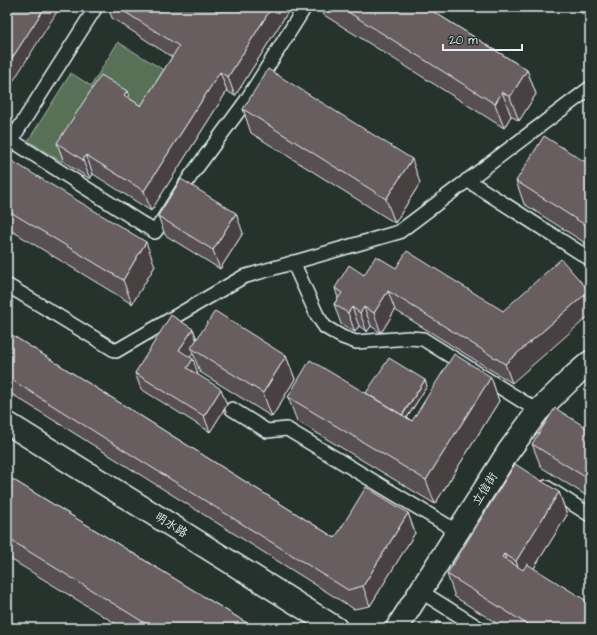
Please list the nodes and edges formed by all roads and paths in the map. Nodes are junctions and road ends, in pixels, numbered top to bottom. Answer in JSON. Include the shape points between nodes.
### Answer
{"nodes":[{"id":1,"x":96,"y":7,"type":"edge"},
{"id":2,"x":305,"y":7,"type":"edge"},
{"id":3,"x":590,"y":88,"type":"edge"},
{"id":4,"x":9,"y":144,"type":"edge"},
{"id":5,"x":468,"y":180,"type":"junction"},
{"id":6,"x":590,"y":259,"type":"edge"},
{"id":7,"x":293,"y":262,"type":"junction"},
{"id":8,"x":7,"y":285,"type":"edge"},
{"id":9,"x":590,"y":362,"type":"edge"},
{"id":10,"x":232,"y":409,"type":"dead end"},
{"id":11,"x":538,"y":411,"type":"junction"},
{"id":12,"x":7,"y":423,"type":"edge"},
{"id":13,"x":536,"y":481,"type":"edge"},
{"id":14,"x":590,"y":514,"type":"edge"},
{"id":15,"x":458,"y":532,"type":"junction"},
{"id":16,"x":420,"y":591,"type":"junction"},
{"id":17,"x":336,"y":628,"type":"edge"},
{"id":18,"x":397,"y":628,"type":"edge"},
{"id":19,"x":480,"y":628,"type":"edge"}],
"edges":[{"from":1,"to":4,"type":"lane"},
{"from":2,"to":4,"type":"lane","via":[[246,101],[190,177],[155,232]]},
{"from":3,"to":5,"type":"lane"},
{"from":5,"to":6,"type":"lane"},
{"from":5,"to":7,"type":"lane","via":[[399,232]]},
{"from":7,"to":8,"type":"lane","via":[[243,277],[116,351]]},
{"from":7,"to":11,"type":"lane","via":[[325,327],[356,342],[423,339]]},
{"from":9,"to":11,"type":"street","name":"立信街"},
{"from":10,"to":15,"type":"lane","via":[[267,431],[287,429]]},
{"from":11,"to":15,"type":"street","name":"立信街"},
{"from":12,"to":17,"type":"street","name":"明水路"},
{"from":13,"to":14,"type":"lane"},
{"from":15,"to":16,"type":"street","name":"立信街"},
{"from":16,"to":18,"type":"street","name":"立信街"},
{"from":16,"to":19,"type":"lane"}]}
